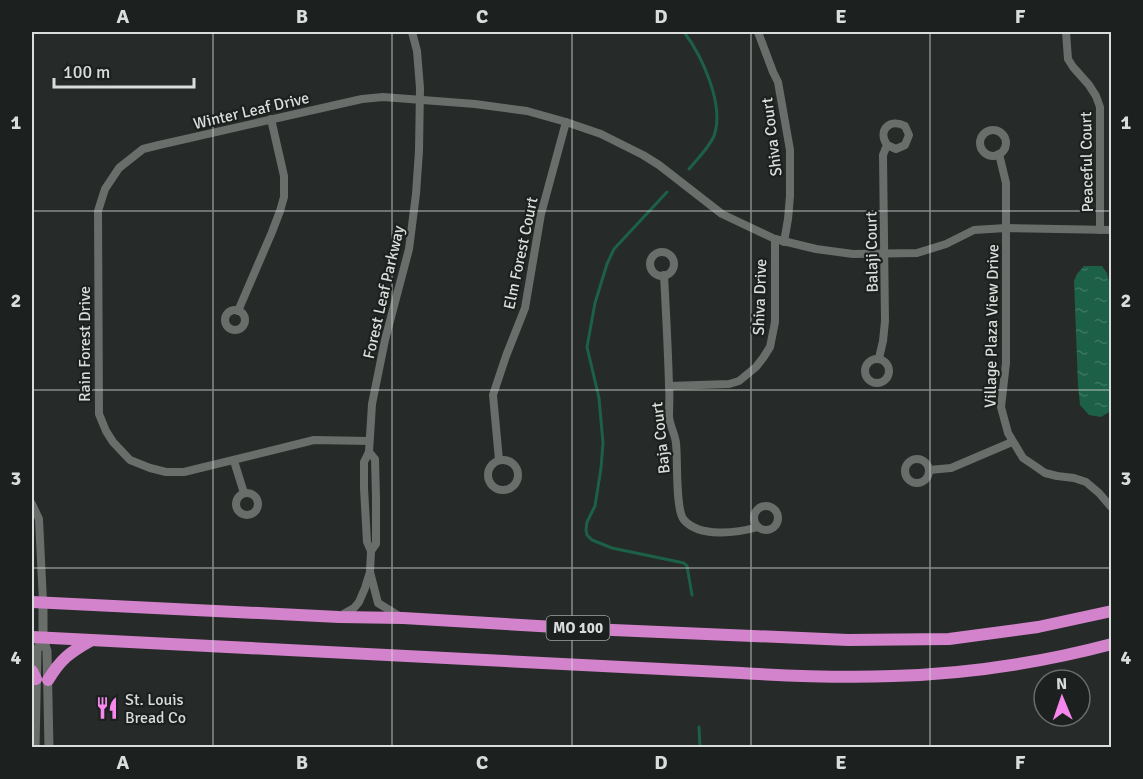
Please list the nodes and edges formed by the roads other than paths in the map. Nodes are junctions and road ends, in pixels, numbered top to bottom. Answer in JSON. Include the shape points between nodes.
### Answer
{"nodes":[{"id":1,"x":412,"y":32,"type":"edge"},
{"id":2,"x":758,"y":32,"type":"edge"},
{"id":3,"x":1066,"y":32,"type":"edge"},
{"id":4,"x":421,"y":100,"type":"junction"},
{"id":5,"x":271,"y":119,"type":"junction"},
{"id":6,"x":566,"y":122,"type":"junction"},
{"id":7,"x":887,"y":145,"type":"dead end"},
{"id":8,"x":999,"y":154,"type":"dead end"},
{"id":9,"x":105,"y":189,"type":"joint"},
{"id":10,"x":1006,"y":228,"type":"junction"},
{"id":11,"x":1100,"y":230,"type":"junction"},
{"id":12,"x":1112,"y":230,"type":"edge"},
{"id":13,"x":775,"y":239,"type":"junction"},
{"id":14,"x":784,"y":242,"type":"junction"},
{"id":15,"x":885,"y":254,"type":"junction"},
{"id":16,"x":664,"y":275,"type":"dead end"},
{"id":17,"x":238,"y":311,"type":"dead end"},
{"id":18,"x":879,"y":358,"type":"dead end"},
{"id":19,"x":669,"y":386,"type":"junction"},
{"id":20,"x":369,"y":441,"type":"junction"},
{"id":21,"x":1012,"y":442,"type":"junction"},
{"id":22,"x":369,"y":452,"type":"junction"},
{"id":23,"x":499,"y":460,"type":"junction"},
{"id":24,"x":234,"y":461,"type":"junction"},
{"id":25,"x":929,"y":470,"type":"dead end"},
{"id":26,"x":244,"y":494,"type":"dead end"},
{"id":27,"x":32,"y":504,"type":"edge"},
{"id":28,"x":1112,"y":508,"type":"edge"},
{"id":29,"x":32,"y":526,"type":"edge"},
{"id":30,"x":758,"y":527,"type":"dead end"},
{"id":31,"x":40,"y":537,"type":"junction"},
{"id":32,"x":371,"y":551,"type":"junction"},
{"id":33,"x":370,"y":572,"type":"junction"},
{"id":34,"x":37,"y":602,"type":"edge"},
{"id":35,"x":1112,"y":611,"type":"edge"},
{"id":36,"x":339,"y":617,"type":"junction"},
{"id":37,"x":403,"y":618,"type":"junction"},
{"id":38,"x":37,"y":638,"type":"edge"},
{"id":39,"x":91,"y":640,"type":"junction"},
{"id":40,"x":1112,"y":644,"type":"edge"},
{"id":41,"x":39,"y":677,"type":"edge"},
{"id":42,"x":33,"y":733,"type":"edge"},
{"id":43,"x":34,"y":747,"type":"edge"},
{"id":44,"x":49,"y":747,"type":"edge"}],
"edges":[{"from":1,"to":4,"type":"street","name":"Forest Leaf Parkway","via":[[420,69]]},
{"from":2,"to":14,"type":"street","name":"Shiva Court","via":[[778,82],[790,150]]},
{"from":3,"to":11,"type":"street","name":"Peaceful Court","via":[[1068,59],[1100,107]]},
{"from":4,"to":5,"type":"street","name":"Winter Leaf Drive","via":[[362,99]]},
{"from":4,"to":6,"type":"street","name":"Winter Leaf Drive","via":[[527,111]]},
{"from":4,"to":20,"type":"street","name":"Forest Leaf Parkway","via":[[409,249],[383,351]]},
{"from":5,"to":9,"type":"street","name":"Winter Leaf Drive","via":[[143,149],[119,168]]},
{"from":5,"to":17,"type":"street","via":[[284,176],[284,197]]},
{"from":6,"to":13,"type":"street","name":"Winter Leaf Drive","via":[[643,155],[722,214]]},
{"from":6,"to":23,"type":"street","name":"Elm Forest Court","via":[[541,214],[525,308],[493,395]]},
{"from":7,"to":15,"type":"street","name":"Balaji Court","via":[[883,155]]},
{"from":8,"to":10,"type":"street","name":"Village Plaza View Drive","via":[[1006,183]]},
{"from":9,"to":24,"type":"street","name":"Rain Forest Drive","via":[[98,211],[97,306],[99,414],[106,431],[130,460],[166,472]]},
{"from":10,"to":11,"type":"street","name":"Winter Leaf Drive"},
{"from":10,"to":15,"type":"street","name":"Winter Leaf Drive","via":[[974,230],[917,253]]},
{"from":10,"to":21,"type":"street","name":"Village Plaza View Drive","via":[[1006,363],[1001,407]]},
{"from":11,"to":12,"type":"street","name":"Winter Leaf Drive"},
{"from":13,"to":14,"type":"street","name":"Winter Leaf Drive"},
{"from":13,"to":19,"type":"street","name":"Shiva Drive","via":[[775,322],[770,347],[763,358],[739,381],[729,384]]},
{"from":14,"to":15,"type":"street","name":"Winter Leaf Drive","via":[[841,253]]},
{"from":15,"to":18,"type":"street","name":"Balaji Court","via":[[885,321]]},
{"from":16,"to":19,"type":"street","name":"Baja Court"},
{"from":19,"to":30,"type":"street","name":"Baja Court","via":[[669,420],[676,442],[682,519],[692,527],[725,533]]},
{"from":20,"to":22,"type":"street","name":"Forest Leaf Parkway"},
{"from":20,"to":24,"type":"street","name":"Rain Forest Drive","via":[[314,440]]},
{"from":21,"to":25,"type":"street","via":[[951,468]]},
{"from":21,"to":28,"type":"street","name":"Village Plaza View Drive","via":[[1023,458],[1045,473],[1086,482]]},
{"from":22,"to":32,"type":"street","name":"Forest Leaf Parkway","via":[[364,462],[364,488],[366,542]]},
{"from":22,"to":32,"type":"street","name":"Forest Leaf Parkway","via":[[375,459],[376,498],[376,544]]},
{"from":23,"to":23,"type":"street","name":"Elm Forest Court","via":[[488,471],[489,481],[496,489],[507,490],[518,479],[517,468],[510,461]]},
{"from":24,"to":26,"type":"street"},
{"from":27,"to":31,"type":"street","via":[[39,519]]},
{"from":29,"to":31,"type":"street"},
{"from":31,"to":34,"type":"street"},
{"from":32,"to":33,"type":"street","name":"Forest Leaf Parkway"},
{"from":33,"to":36,"type":"street","name":"Forest Leaf Parkway","via":[[359,602]]},
{"from":33,"to":37,"type":"street","name":"Forest Leaf Parkway","via":[[378,603]]},
{"from":34,"to":36,"type":"highway","number":"MO 100"},
{"from":34,"to":38,"type":"street"},
{"from":35,"to":37,"type":"highway","number":"MO 100","via":[[997,634],[896,640],[769,638]]},
{"from":36,"to":37,"type":"highway","number":"MO 100"},
{"from":38,"to":39,"type":"highway","number":"MO 100"},
{"from":38,"to":41,"type":"street","via":[[47,651]]},
{"from":39,"to":40,"type":"highway","number":"MO 100","via":[[843,677],[994,668]]},
{"from":39,"to":41,"type":"highway"},
{"from":41,"to":42,"type":"street"},
{"from":41,"to":44,"type":"street"},
{"from":42,"to":43,"type":"street"}]}
